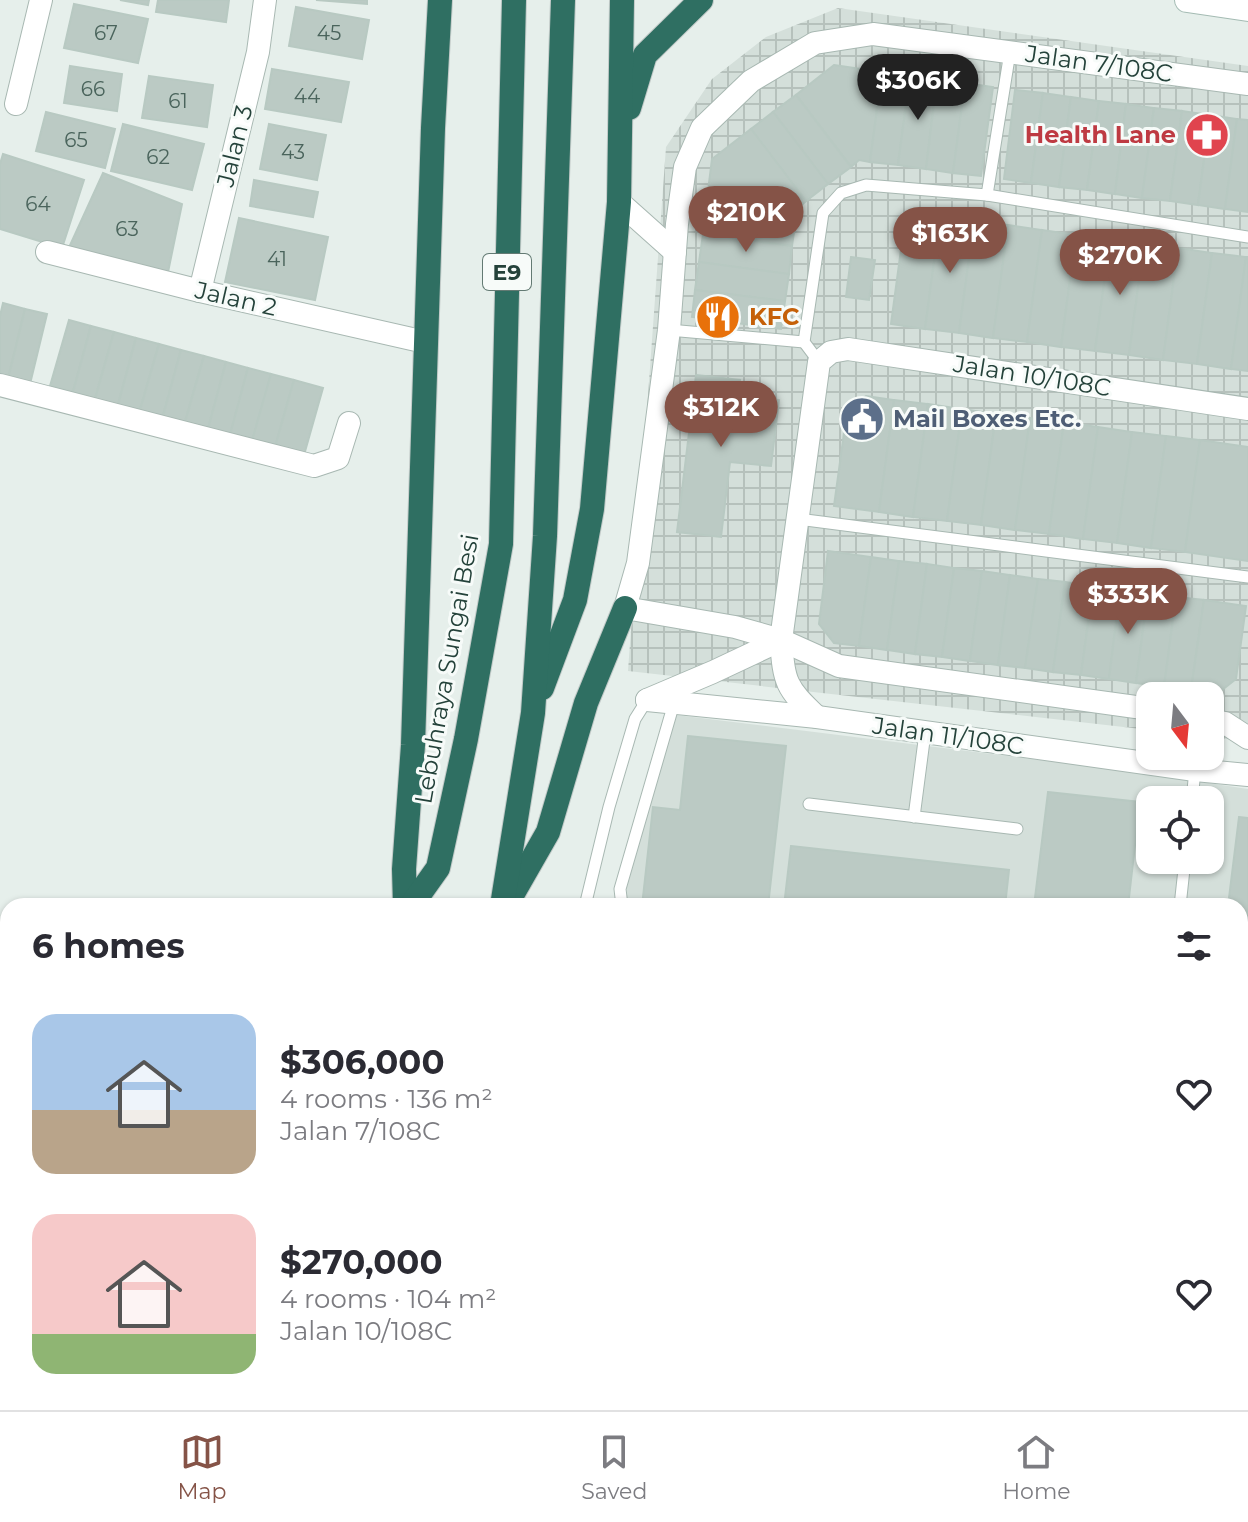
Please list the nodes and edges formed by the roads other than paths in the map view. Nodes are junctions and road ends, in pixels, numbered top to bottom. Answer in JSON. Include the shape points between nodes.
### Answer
{"nodes":[{"id":1,"x":41,"y":0,"type":"edge"},
{"id":2,"x":265,"y":0,"type":"edge"},
{"id":3,"x":440,"y":0,"type":"edge"},
{"id":4,"x":514,"y":0,"type":"edge"},
{"id":5,"x":563,"y":0,"type":"edge"},
{"id":6,"x":622,"y":0,"type":"edge"},
{"id":7,"x":701,"y":0,"type":"edge"},
{"id":8,"x":1187,"y":0,"type":"edge"},
{"id":9,"x":1248,"y":9,"type":"edge"},
{"id":10,"x":1010,"y":52,"type":"junction"},
{"id":11,"x":1248,"y":84,"type":"edge"},
{"id":12,"x":16,"y":104,"type":"dead end"},
{"id":13,"x":620,"y":134,"type":"junction"},
{"id":14,"x":987,"y":195,"type":"junction"},
{"id":15,"x":619,"y":202,"type":"junction"},
{"id":16,"x":1248,"y":237,"type":"edge"},
{"id":17,"x":47,"y":252,"type":"dead end"},
{"id":18,"x":675,"y":252,"type":"junction"},
{"id":19,"x":200,"y":291,"type":"junction"},
{"id":20,"x":669,"y":330,"type":"junction"},
{"id":21,"x":425,"y":342,"type":"junction"},
{"id":22,"x":804,"y":342,"type":"junction"},
{"id":23,"x":819,"y":362,"type":"junction"},
{"id":24,"x":0,"y":385,"type":"edge"},
{"id":25,"x":1248,"y":409,"type":"edge"},
{"id":26,"x":349,"y":423,"type":"dead end"},
{"id":27,"x":798,"y":519,"type":"junction"},
{"id":28,"x":1248,"y":577,"type":"edge"},
{"id":29,"x":625,"y":608,"type":"junction"},
{"id":30,"x":781,"y":640,"type":"junction"},
{"id":31,"x":647,"y":700,"type":"junction"},
{"id":32,"x":674,"y":703,"type":"junction"},
{"id":33,"x":1136,"y":707,"type":"edge"},
{"id":34,"x":533,"y":713,"type":"junction"},
{"id":35,"x":817,"y":717,"type":"junction"},
{"id":36,"x":1224,"y":723,"type":"edge"},
{"id":37,"x":925,"y":733,"type":"junction"},
{"id":38,"x":1248,"y":736,"type":"edge"},
{"id":39,"x":1136,"y":762,"type":"edge"},
{"id":40,"x":1195,"y":770,"type":"joint"},
{"id":41,"x":1245,"y":775,"type":"edge"},
{"id":42,"x":1193,"y":786,"type":"edge"},
{"id":43,"x":809,"y":804,"type":"dead end"},
{"id":44,"x":914,"y":817,"type":"junction"},
{"id":45,"x":1017,"y":829,"type":"dead end"},
{"id":46,"x":1183,"y":874,"type":"edge"},
{"id":47,"x":407,"y":898,"type":"edge"},
{"id":48,"x":414,"y":898,"type":"edge"},
{"id":49,"x":505,"y":898,"type":"edge"},
{"id":50,"x":509,"y":898,"type":"edge"},
{"id":51,"x":587,"y":898,"type":"edge"},
{"id":52,"x":621,"y":898,"type":"edge"},
{"id":53,"x":1181,"y":898,"type":"edge"}],
"edges":[{"from":1,"to":12,"type":"street"},
{"from":2,"to":19,"type":"street","name":"Jalan 3","via":[[258,52]]},
{"from":3,"to":21,"type":"highway"},
{"from":4,"to":48,"type":"highway","name":"Lebuhraya Sungai Besi","number":"E9","via":[[501,544],[438,868]]},
{"from":5,"to":34,"type":"highway","number":"E9","via":[[545,536]]},
{"from":6,"to":13,"type":"highway"},
{"from":7,"to":13,"type":"highway","via":[[645,55]]},
{"from":8,"to":9,"type":"street"},
{"from":10,"to":11,"type":"street","name":"Jalan 7/108C"},
{"from":10,"to":14,"type":"lane"},
{"from":10,"to":18,"type":"street","name":"Jalan 7/108C","via":[[873,34],[815,43],[751,81],[702,128],[685,167]]},
{"from":13,"to":15,"type":"highway"},
{"from":14,"to":16,"type":"lane"},
{"from":14,"to":22,"type":"lane","via":[[866,185],[841,193],[823,213]]},
{"from":15,"to":18,"type":"street"},
{"from":15,"to":34,"type":"highway","via":[[592,509],[575,600]]},
{"from":17,"to":19,"type":"street","name":"Jalan 2"},
{"from":18,"to":20,"type":"street","name":"Jalan 7/108C"},
{"from":19,"to":21,"type":"street","name":"Jalan 2"},
{"from":20,"to":22,"type":"lane"},
{"from":20,"to":29,"type":"street","name":"Jalan 7/108C","via":[[638,563]]},
{"from":21,"to":47,"type":"highway","via":[[413,745],[404,869]]},
{"from":22,"to":23,"type":"lane"},
{"from":23,"to":25,"type":"street","name":"Jalan 10/108C","via":[[831,352],[848,349]]},
{"from":23,"to":27,"type":"street"},
{"from":24,"to":26,"type":"street","via":[[314,466],[338,458]]},
{"from":27,"to":28,"type":"lane"},
{"from":27,"to":30,"type":"street"},
{"from":29,"to":30,"type":"street"},
{"from":29,"to":50,"type":"highway","via":[[586,703],[548,832]]},
{"from":30,"to":31,"type":"street"},
{"from":30,"to":33,"type":"street","via":[[839,666]]},
{"from":30,"to":35,"type":"street","via":[[791,693]]},
{"from":31,"to":32,"type":"street","name":"Jalan 11/108C"},
{"from":31,"to":51,"type":"lane","via":[[635,719]]},
{"from":32,"to":35,"type":"street","name":"Jalan 11/108C"},
{"from":32,"to":52,"type":"lane"},
{"from":34,"to":49,"type":"highway","number":"E9"},
{"from":35,"to":37,"type":"street","name":"Jalan 11/108C"},
{"from":36,"to":38,"type":"street"},
{"from":37,"to":39,"type":"street","name":"Jalan 11/108C"},
{"from":37,"to":44,"type":"lane"},
{"from":38,"to":41,"type":"street"},
{"from":40,"to":41,"type":"street","name":"Jalan 11/108C"},
{"from":40,"to":42,"type":"lane"},
{"from":43,"to":44,"type":"lane"},
{"from":44,"to":45,"type":"lane"},
{"from":46,"to":53,"type":"lane"}]}
